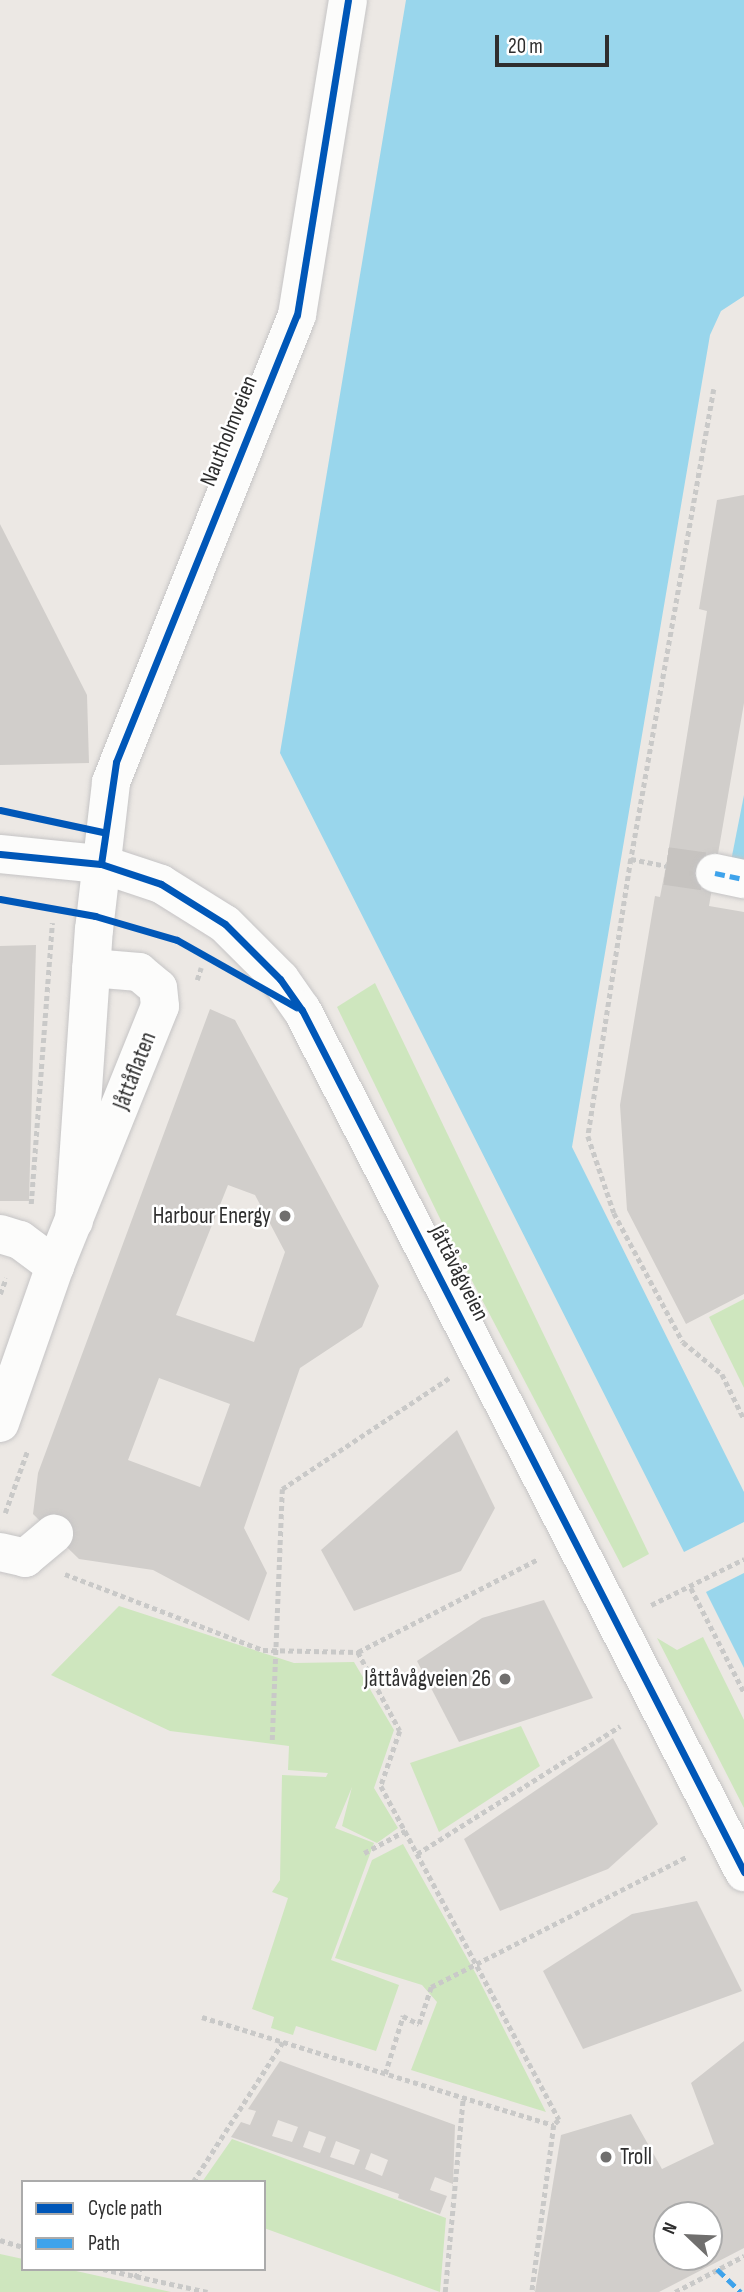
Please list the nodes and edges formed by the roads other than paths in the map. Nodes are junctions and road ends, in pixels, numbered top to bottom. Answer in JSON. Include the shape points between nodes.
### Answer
{"nodes":[{"id":1,"x":348,"y":0,"type":"edge"},
{"id":2,"x":0,"y":853,"type":"edge"},
{"id":3,"x":101,"y":864,"type":"junction"},
{"id":4,"x":91,"y":968,"type":"junction"},
{"id":5,"x":74,"y":1221,"type":"junction"},
{"id":6,"x":10,"y":1237,"type":"edge"},
{"id":7,"x":55,"y":1266,"type":"junction"},
{"id":8,"x":0,"y":1423,"type":"edge"},
{"id":9,"x":744,"y":1872,"type":"edge"}],
"edges":[{"from":1,"to":3,"type":"street","name":"Nautholmveien","via":[[297,314],[117,762]]},
{"from":2,"to":3,"type":"street","name":"Jåttåvågveien"},
{"from":3,"to":4,"type":"street","name":"Jåttåflaten"},
{"from":3,"to":9,"type":"street","name":"Jåttåvågveien","via":[[161,884],[225,924],[254,950],[302,1010]]},
{"from":4,"to":5,"type":"street","name":"Jåttåflaten"},
{"from":4,"to":5,"type":"street","name":"Jåttåflaten","via":[[139,972],[158,988],[160,1006]]},
{"from":5,"to":7,"type":"street","name":"Jåttåflaten"},
{"from":6,"to":7,"type":"street"},
{"from":7,"to":8,"type":"street","name":"Jåttåflaten"}]}
